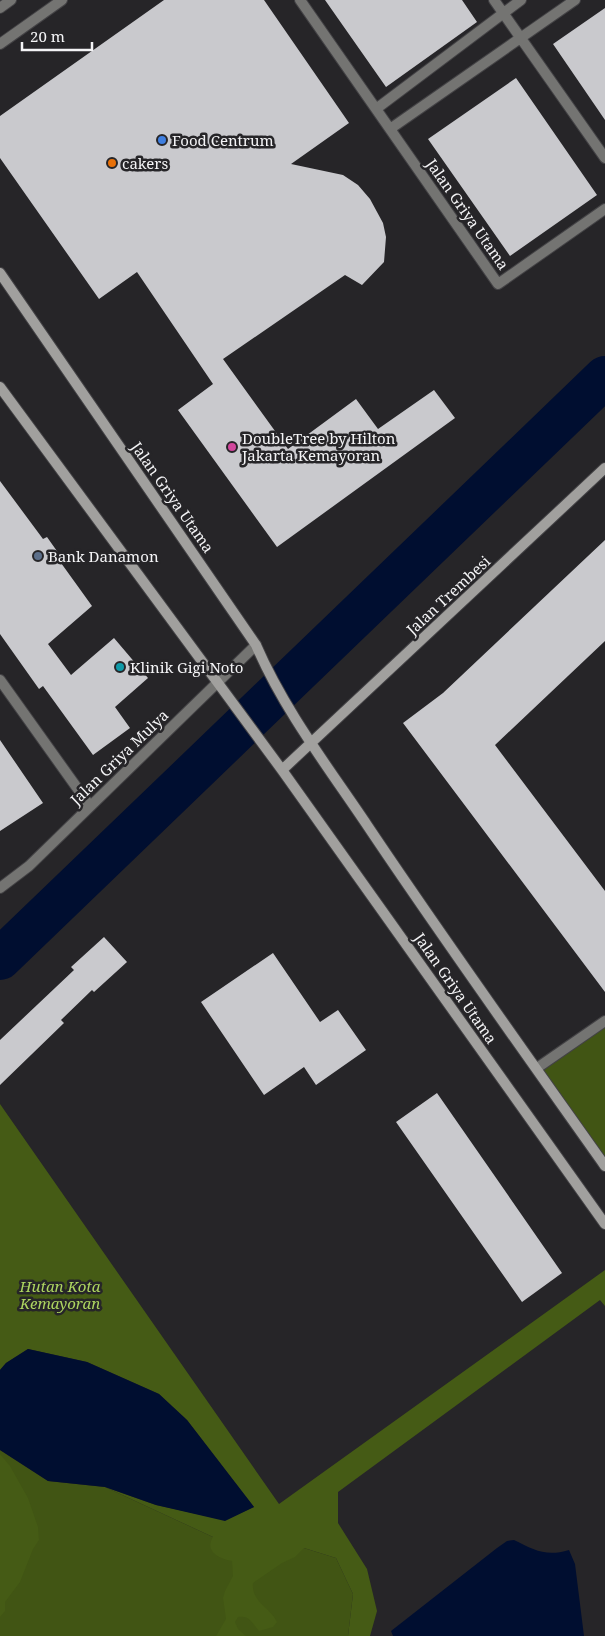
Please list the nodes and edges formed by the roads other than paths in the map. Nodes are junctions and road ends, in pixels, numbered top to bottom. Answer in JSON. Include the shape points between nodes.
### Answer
{"nodes":[{"id":1,"x":11,"y":0,"type":"edge"},
{"id":2,"x":62,"y":0,"type":"edge"},
{"id":3,"x":300,"y":0,"type":"edge"},
{"id":4,"x":494,"y":0,"type":"edge"},
{"id":5,"x":521,"y":0,"type":"edge"},
{"id":6,"x":575,"y":0,"type":"edge"},
{"id":7,"x":0,"y":8,"type":"edge"},
{"id":8,"x":504,"y":13,"type":"junction"},
{"id":9,"x":520,"y":38,"type":"junction"},
{"id":10,"x":0,"y":44,"type":"edge"},
{"id":11,"x":376,"y":109,"type":"junction"},
{"id":12,"x":390,"y":129,"type":"junction"},
{"id":13,"x":605,"y":158,"type":"edge"},
{"id":14,"x":605,"y":209,"type":"edge"},
{"id":15,"x":0,"y":273,"type":"edge"},
{"id":16,"x":0,"y":387,"type":"edge"},
{"id":17,"x":605,"y":468,"type":"edge"},
{"id":18,"x":256,"y":645,"type":"junction"},
{"id":19,"x":0,"y":680,"type":"edge"},
{"id":20,"x":217,"y":683,"type":"junction"},
{"id":21,"x":312,"y":743,"type":"junction"},
{"id":22,"x":279,"y":766,"type":"junction"},
{"id":23,"x":90,"y":806,"type":"junction"},
{"id":24,"x":0,"y":888,"type":"edge"},
{"id":25,"x":605,"y":1021,"type":"edge"},
{"id":26,"x":537,"y":1068,"type":"junction"},
{"id":27,"x":605,"y":1166,"type":"edge"},
{"id":28,"x":605,"y":1224,"type":"edge"}],
"edges":[{"from":1,"to":7,"type":"street"},
{"from":2,"to":10,"type":"street"},
{"from":3,"to":11,"type":"street","name":"Jalan Griya Utama"},
{"from":4,"to":8,"type":"street"},
{"from":5,"to":8,"type":"street"},
{"from":6,"to":9,"type":"street"},
{"from":8,"to":9,"type":"street"},
{"from":8,"to":11,"type":"street"},
{"from":9,"to":12,"type":"street"},
{"from":9,"to":13,"type":"street"},
{"from":11,"to":12,"type":"street","name":"Jalan Griya Utama"},
{"from":12,"to":14,"type":"street","name":"Jalan Griya Utama","via":[[498,284]]},
{"from":15,"to":18,"type":"main road","name":"Jalan Griya Utama"},
{"from":16,"to":20,"type":"main road","name":"Jalan Griya Utama"},
{"from":17,"to":21,"type":"main road","name":"Jalan Trembesi"},
{"from":18,"to":20,"type":"street","name":"Jalan Griya Mulya"},
{"from":18,"to":21,"type":"main road","name":"Jalan Griya Utama"},
{"from":19,"to":23,"type":"street"},
{"from":20,"to":22,"type":"main road","name":"Jalan Griya Utama"},
{"from":20,"to":23,"type":"street","name":"Jalan Griya Mulya"},
{"from":21,"to":22,"type":"main road"},
{"from":21,"to":26,"type":"main road","name":"Jalan Griya Utama","via":[[406,884]]},
{"from":22,"to":28,"type":"main road","name":"Jalan Griya Utama"},
{"from":23,"to":24,"type":"street","name":"Jalan Griya Mulya","via":[[29,866]]},
{"from":25,"to":26,"type":"street"},
{"from":26,"to":27,"type":"main road","name":"Jalan Griya Utama"}]}
